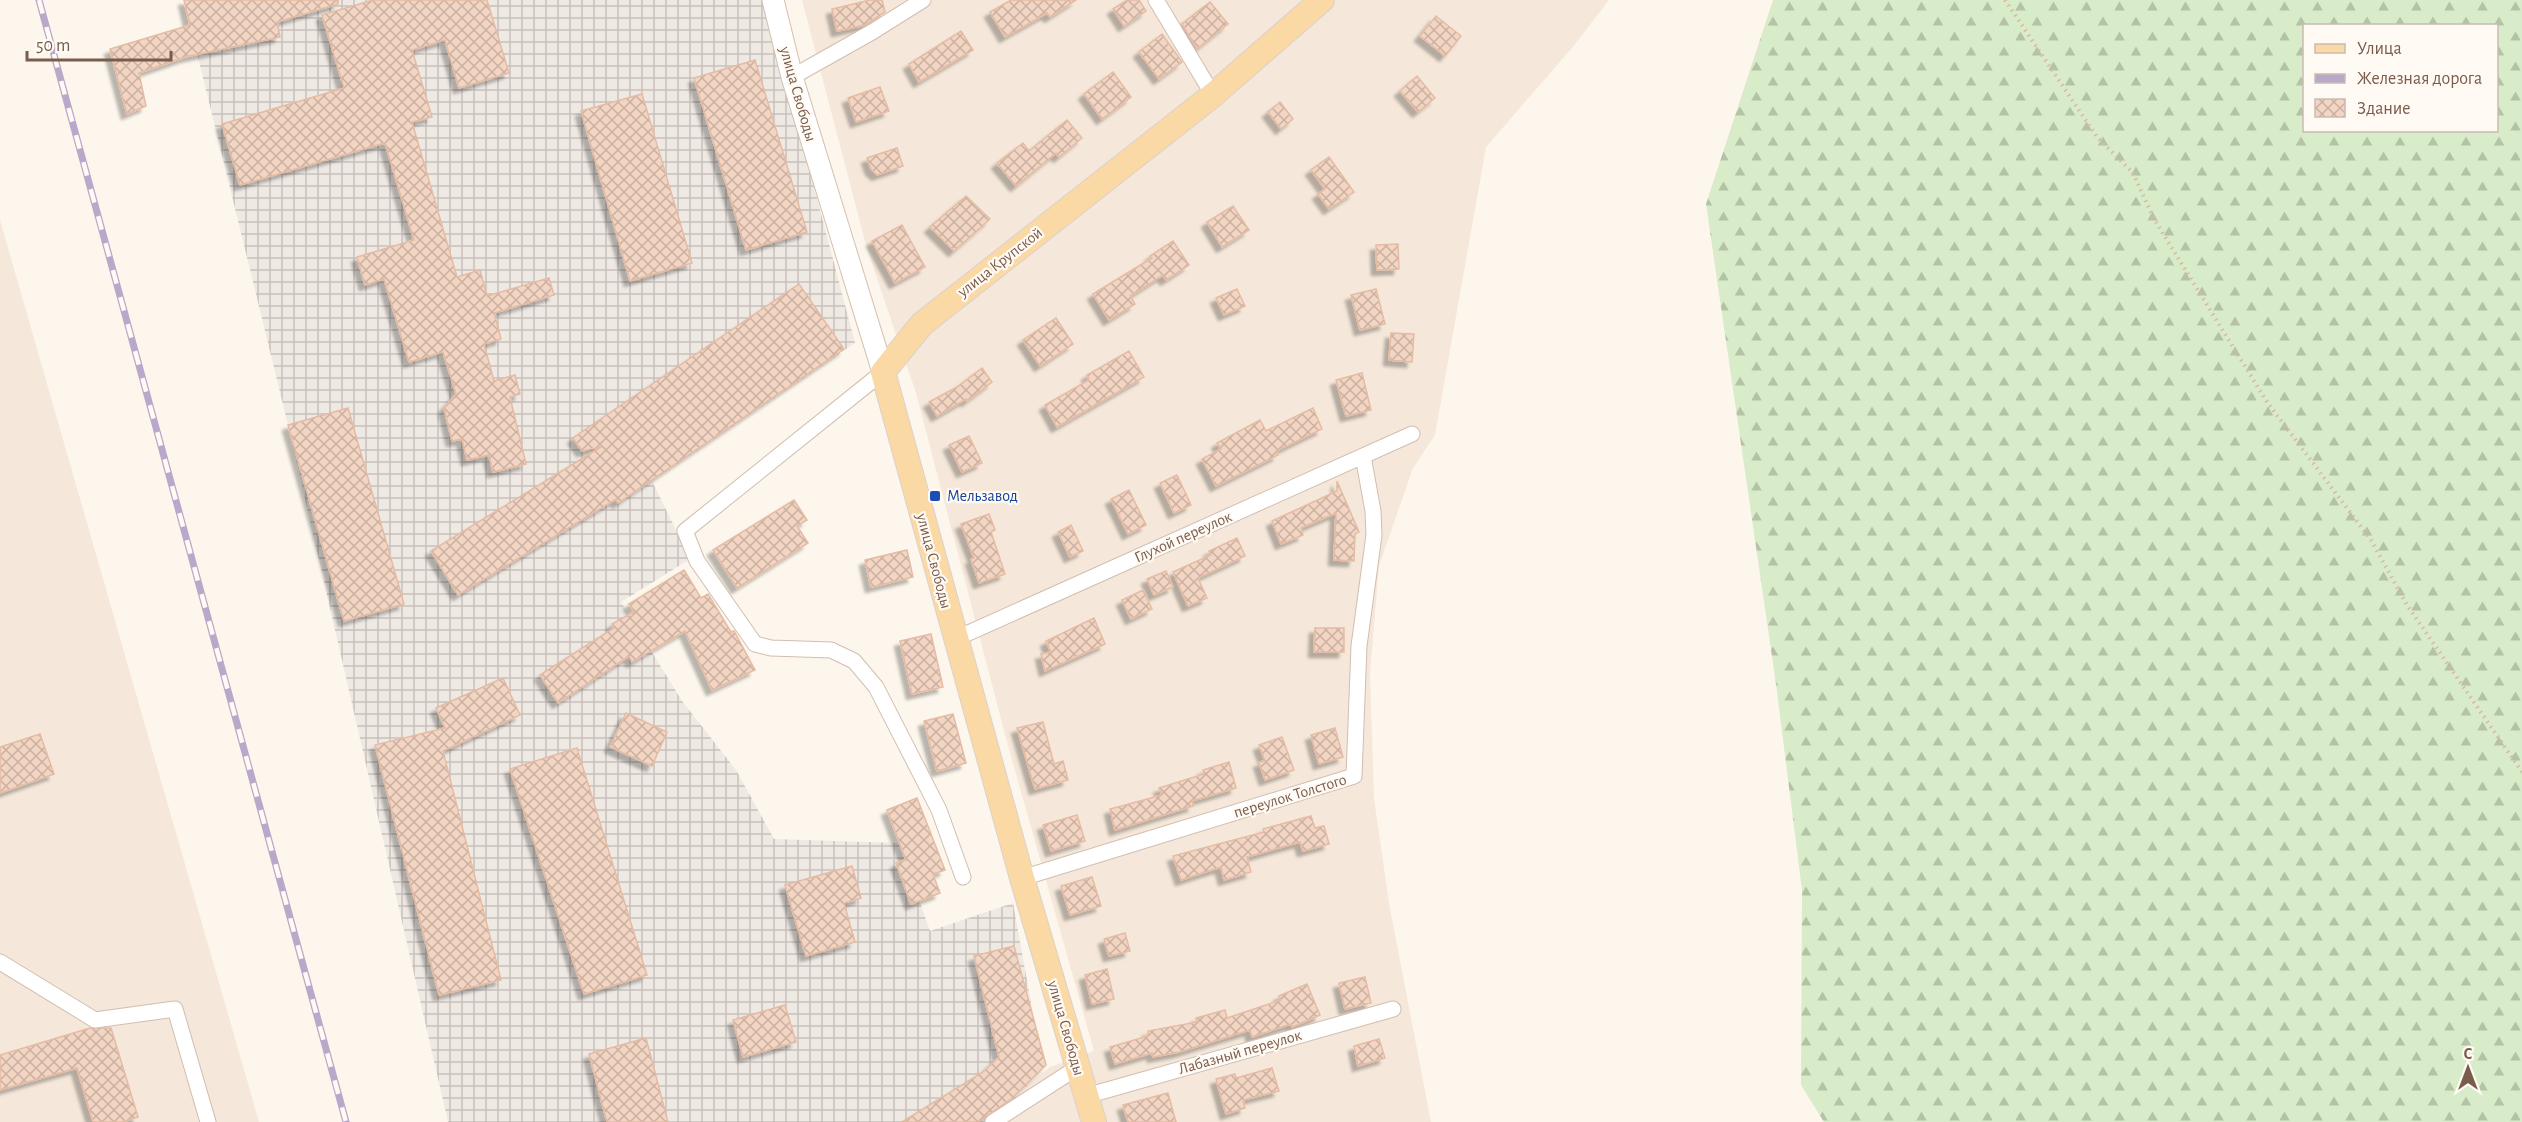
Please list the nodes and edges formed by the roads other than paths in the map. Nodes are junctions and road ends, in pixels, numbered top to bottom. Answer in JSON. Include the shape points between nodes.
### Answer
{"nodes":[{"id":1,"x":772,"y":0,"type":"edge"},
{"id":2,"x":923,"y":0,"type":"edge"},
{"id":3,"x":1156,"y":0,"type":"edge"},
{"id":4,"x":1322,"y":0,"type":"edge"},
{"id":5,"x":792,"y":77,"type":"junction"},
{"id":6,"x":1213,"y":95,"type":"junction"},
{"id":7,"x":883,"y":372,"type":"junction"},
{"id":8,"x":1412,"y":434,"type":"dead end"},
{"id":9,"x":1363,"y":456,"type":"junction"},
{"id":10,"x":955,"y":639,"type":"junction"},
{"id":11,"x":963,"y":877,"type":"dead end"},
{"id":12,"x":1022,"y":878,"type":"junction"},
{"id":13,"x":0,"y":962,"type":"edge"},
{"id":14,"x":1393,"y":1008,"type":"dead end"},
{"id":15,"x":1078,"y":1067,"type":"junction"},
{"id":16,"x":1086,"y":1096,"type":"junction"},
{"id":17,"x":208,"y":1122,"type":"edge"},
{"id":18,"x":993,"y":1122,"type":"edge"},
{"id":19,"x":1094,"y":1122,"type":"edge"}],
"edges":[{"from":1,"to":5,"type":"street","name":"улица Свободы"},
{"from":2,"to":5,"type":"street"},
{"from":3,"to":6,"type":"street"},
{"from":4,"to":6,"type":"main road","name":"улица Крупской"},
{"from":5,"to":7,"type":"street","name":"улица Свободы"},
{"from":6,"to":7,"type":"main road","name":"улица Крупской","via":[[922,324]]},
{"from":7,"to":10,"type":"main road","name":"улица Свободы"},
{"from":7,"to":11,"type":"street","name":"улица Крупской","via":[[685,531],[697,561],[755,644],[831,650],[854,660],[876,687],[939,810]]},
{"from":8,"to":9,"type":"street","name":"Глухой переулок"},
{"from":9,"to":10,"type":"street","name":"Глухой переулок"},
{"from":9,"to":12,"type":"street","name":"переулок Толстого","via":[[1374,535],[1359,646],[1354,776]]},
{"from":10,"to":12,"type":"main road","name":"улица Свободы"},
{"from":12,"to":15,"type":"main road","name":"улица Свободы"},
{"from":13,"to":17,"type":"street","via":[[95,1020],[175,1009]]},
{"from":14,"to":16,"type":"street","name":"Лабазный переулок"},
{"from":15,"to":16,"type":"main road","name":"улица Свободы"},
{"from":15,"to":18,"type":"street"},
{"from":16,"to":19,"type":"main road","name":"улица Свободы"}]}
